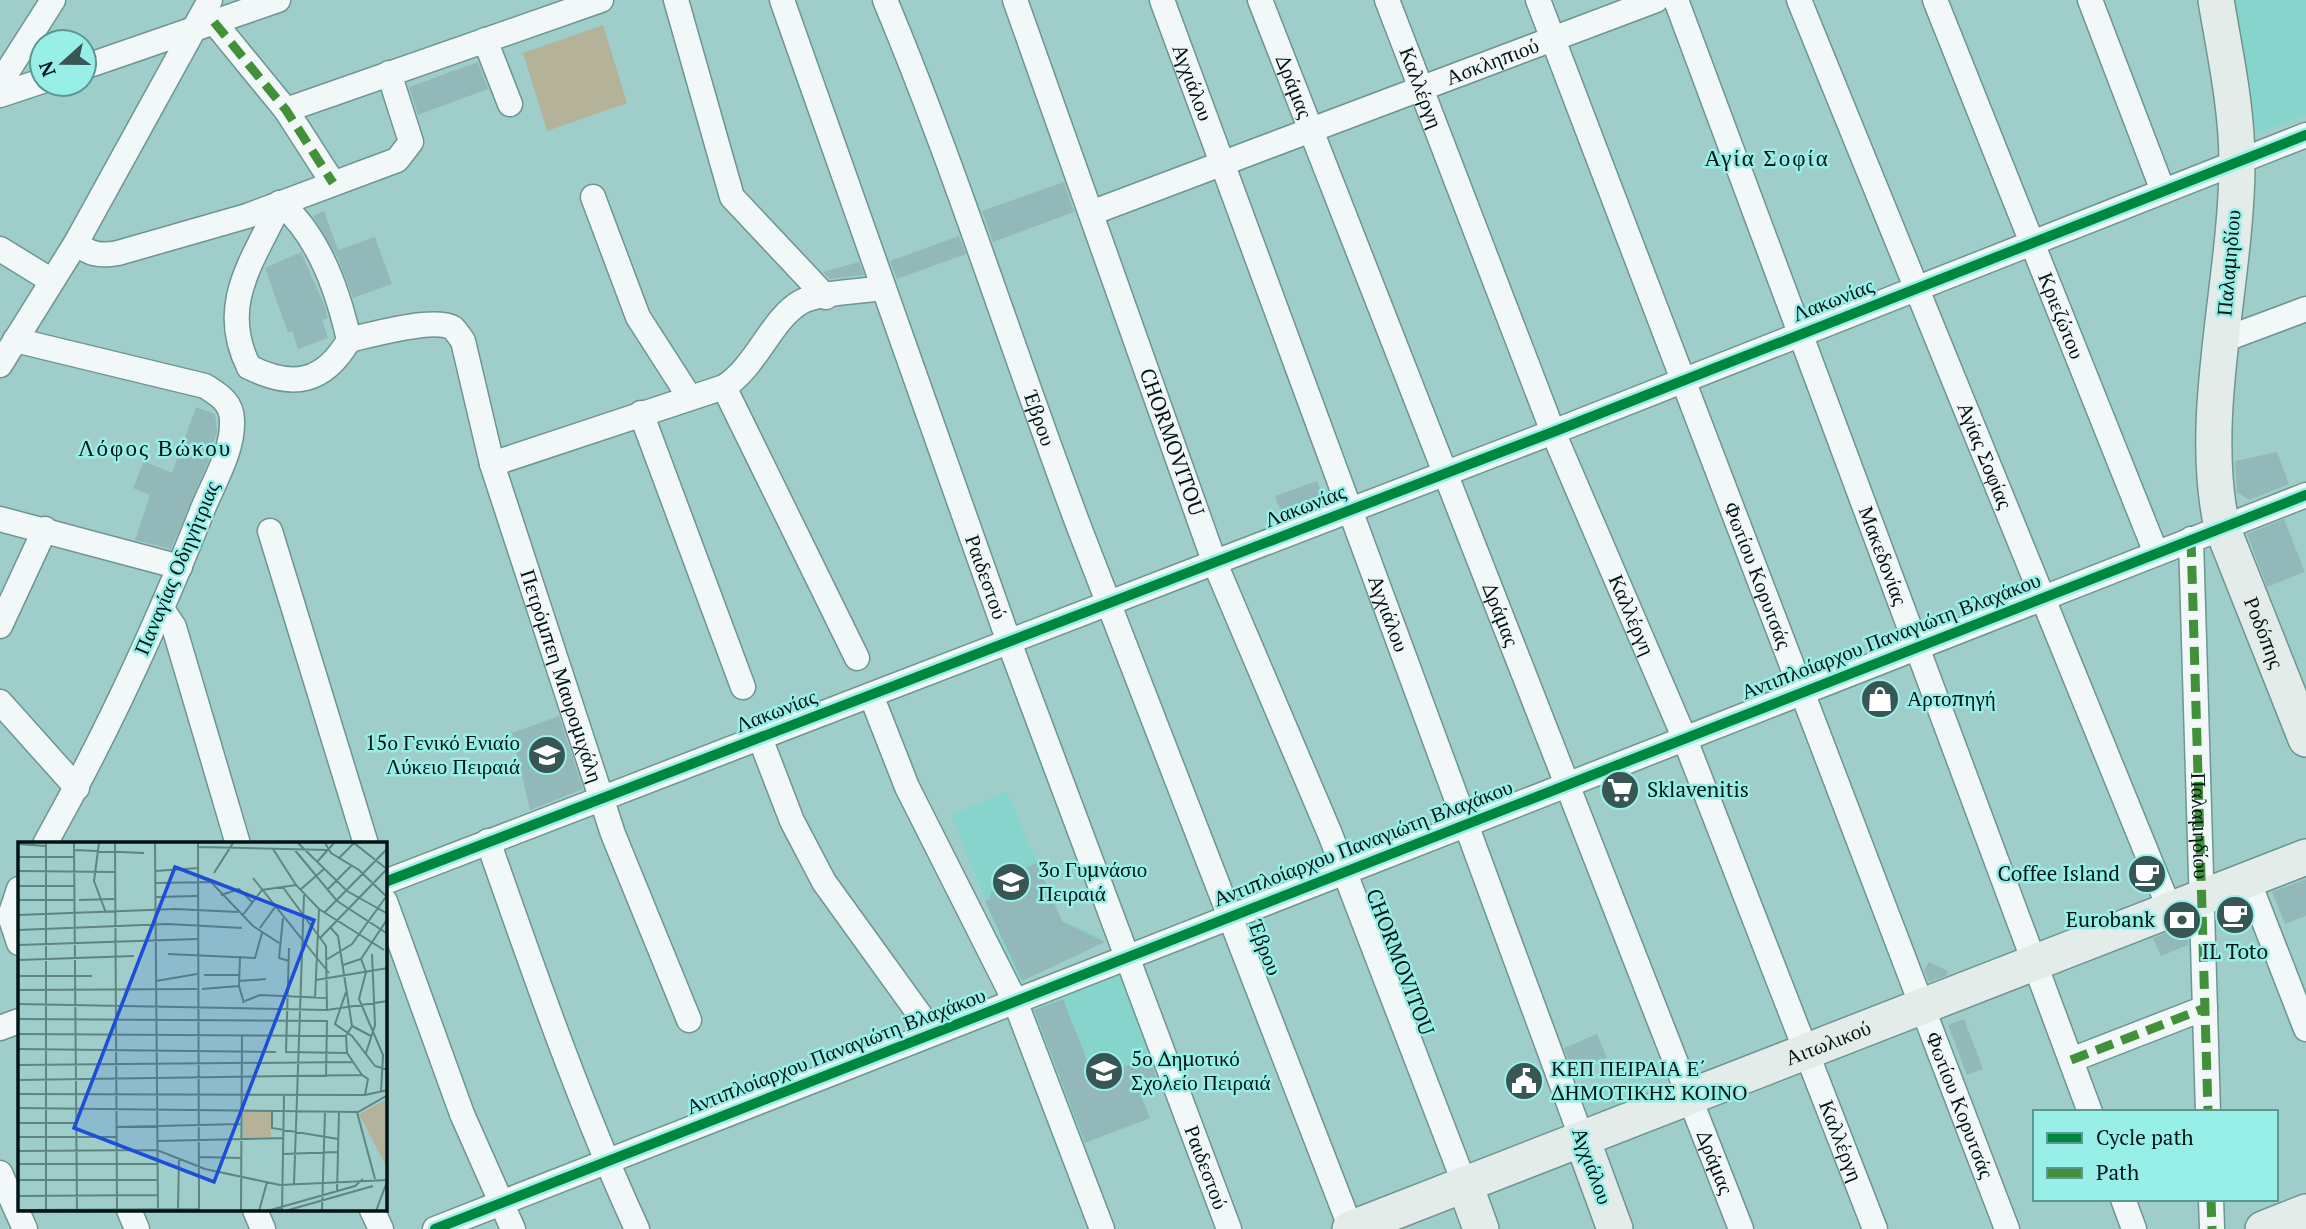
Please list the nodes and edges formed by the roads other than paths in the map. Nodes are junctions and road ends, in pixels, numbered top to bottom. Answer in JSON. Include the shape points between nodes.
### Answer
{"nodes":[{"id":1,"x":53,"y":0,"type":"edge"},
{"id":2,"x":278,"y":0,"type":"edge"},
{"id":3,"x":601,"y":0,"type":"edge"},
{"id":4,"x":677,"y":0,"type":"edge"},
{"id":5,"x":782,"y":0,"type":"edge"},
{"id":6,"x":884,"y":0,"type":"edge"},
{"id":7,"x":1015,"y":0,"type":"edge"},
{"id":8,"x":1162,"y":0,"type":"edge"},
{"id":9,"x":1260,"y":0,"type":"edge"},
{"id":10,"x":1387,"y":0,"type":"edge"},
{"id":11,"x":1538,"y":0,"type":"edge"},
{"id":12,"x":1656,"y":0,"type":"edge"},
{"id":13,"x":1676,"y":0,"type":"edge"},
{"id":14,"x":1799,"y":0,"type":"edge"},
{"id":15,"x":1935,"y":0,"type":"edge"},
{"id":16,"x":2090,"y":0,"type":"edge"},
{"id":17,"x":2216,"y":0,"type":"edge"},
{"id":18,"x":206,"y":17,"type":"edge"},
{"id":19,"x":485,"y":40,"type":"junction"},
{"id":20,"x":1553,"y":40,"type":"junction"},
{"id":21,"x":98,"y":60,"type":"edge"},
{"id":22,"x":388,"y":73,"type":"junction"},
{"id":23,"x":0,"y":83,"type":"edge"},
{"id":24,"x":28,"y":86,"type":"edge"},
{"id":25,"x":1423,"y":89,"type":"junction"},
{"id":26,"x":0,"y":95,"type":"edge"},
{"id":27,"x":510,"y":104,"type":"dead end"},
{"id":28,"x":286,"y":110,"type":"junction"},
{"id":29,"x":1313,"y":130,"type":"junction"},
{"id":30,"x":2306,"y":135,"type":"edge"},
{"id":31,"x":1222,"y":163,"type":"junction"},
{"id":32,"x":2237,"y":163,"type":"junction"},
{"id":33,"x":333,"y":183,"type":"junction"},
{"id":34,"x":2163,"y":191,"type":"junction"},
{"id":35,"x":593,"y":197,"type":"dead end"},
{"id":36,"x":280,"y":203,"type":"junction"},
{"id":37,"x":1091,"y":213,"type":"junction"},
{"id":38,"x":76,"y":243,"type":"junction"},
{"id":39,"x":2032,"y":243,"type":"junction"},
{"id":40,"x":0,"y":249,"type":"edge"},
{"id":41,"x":52,"y":281,"type":"junction"},
{"id":42,"x":882,"y":288,"type":"junction"},
{"id":43,"x":1917,"y":288,"type":"junction"},
{"id":44,"x":826,"y":297,"type":"junction"},
{"id":45,"x":2306,"y":309,"type":"edge"},
{"id":46,"x":1801,"y":334,"type":"junction"},
{"id":47,"x":15,"y":340,"type":"junction"},
{"id":48,"x":349,"y":340,"type":"junction"},
{"id":49,"x":2223,"y":340,"type":"junction"},
{"id":50,"x":0,"y":365,"type":"edge"},
{"id":51,"x":249,"y":367,"type":"junction"},
{"id":52,"x":1683,"y":379,"type":"junction"},
{"id":53,"x":724,"y":387,"type":"junction"},
{"id":54,"x":222,"y":396,"type":"junction"},
{"id":55,"x":690,"y":398,"type":"junction"},
{"id":56,"x":641,"y":414,"type":"junction"},
{"id":57,"x":1553,"y":432,"type":"junction"},
{"id":58,"x":492,"y":464,"type":"junction"},
{"id":59,"x":1445,"y":473,"type":"junction"},
{"id":60,"x":2306,"y":495,"type":"edge"},
{"id":61,"x":1348,"y":510,"type":"junction"},
{"id":62,"x":0,"y":519,"type":"edge"},
{"id":63,"x":45,"y":529,"type":"junction"},
{"id":64,"x":270,"y":531,"type":"dead end"},
{"id":65,"x":2207,"y":533,"type":"junction"},
{"id":66,"x":2156,"y":553,"type":"junction"},
{"id":67,"x":1214,"y":561,"type":"junction"},
{"id":68,"x":180,"y":567,"type":"junction"},
{"id":69,"x":2042,"y":597,"type":"junction"},
{"id":70,"x":1109,"y":603,"type":"junction"},
{"id":71,"x":162,"y":610,"type":"junction"},
{"id":72,"x":0,"y":626,"type":"edge"},
{"id":73,"x":1009,"y":642,"type":"junction"},
{"id":74,"x":1917,"y":646,"type":"junction"},
{"id":75,"x":857,"y":658,"type":"dead end"},
{"id":76,"x":743,"y":687,"type":"dead end"},
{"id":77,"x":1802,"y":691,"type":"junction"},
{"id":78,"x":872,"y":695,"type":"junction"},
{"id":79,"x":0,"y":702,"type":"edge"},
{"id":80,"x":1684,"y":737,"type":"junction"},
{"id":81,"x":760,"y":738,"type":"junction"},
{"id":82,"x":2306,"y":739,"type":"edge"},
{"id":83,"x":1567,"y":785,"type":"junction"},
{"id":84,"x":76,"y":788,"type":"junction"},
{"id":85,"x":602,"y":798,"type":"junction"},
{"id":86,"x":1464,"y":824,"type":"junction"},
{"id":87,"x":488,"y":841,"type":"junction"},
{"id":88,"x":46,"y":842,"type":"edge"},
{"id":89,"x":237,"y":842,"type":"edge"},
{"id":90,"x":365,"y":842,"type":"edge"},
{"id":91,"x":2306,"y":857,"type":"edge"},
{"id":92,"x":1344,"y":871,"type":"junction"},
{"id":93,"x":387,"y":880,"type":"edge"},
{"id":94,"x":2248,"y":880,"type":"junction"},
{"id":95,"x":18,"y":892,"type":"edge"},
{"id":96,"x":2202,"y":898,"type":"junction"},
{"id":97,"x":387,"y":906,"type":"edge"},
{"id":98,"x":2170,"y":910,"type":"junction"},
{"id":99,"x":1232,"y":915,"type":"junction"},
{"id":100,"x":18,"y":940,"type":"edge"},
{"id":101,"x":1127,"y":957,"type":"junction"},
{"id":102,"x":2035,"y":963,"type":"junction"},
{"id":103,"x":1015,"y":1001,"type":"junction"},
{"id":104,"x":1922,"y":1007,"type":"junction"},
{"id":105,"x":2205,"y":1007,"type":"junction"},
{"id":106,"x":689,"y":1020,"type":"dead end"},
{"id":107,"x":18,"y":1021,"type":"edge"},
{"id":108,"x":0,"y":1028,"type":"edge"},
{"id":109,"x":2306,"y":1029,"type":"edge"},
{"id":110,"x":933,"y":1033,"type":"junction"},
{"id":111,"x":1807,"y":1052,"type":"junction"},
{"id":112,"x":2071,"y":1060,"type":"junction"},
{"id":113,"x":1690,"y":1098,"type":"junction"},
{"id":114,"x":2089,"y":1110,"type":"edge"},
{"id":115,"x":2208,"y":1110,"type":"edge"},
{"id":116,"x":1582,"y":1139,"type":"junction"},
{"id":117,"x":606,"y":1162,"type":"junction"},
{"id":118,"x":0,"y":1173,"type":"edge"},
{"id":119,"x":1465,"y":1185,"type":"junction"},
{"id":120,"x":2124,"y":1201,"type":"edge"},
{"id":121,"x":2211,"y":1201,"type":"edge"},
{"id":122,"x":502,"y":1203,"type":"junction"},
{"id":123,"x":130,"y":1212,"type":"edge"},
{"id":124,"x":257,"y":1212,"type":"edge"},
{"id":125,"x":373,"y":1212,"type":"edge"},
{"id":126,"x":2306,"y":1212,"type":"edge"},
{"id":127,"x":25,"y":1229,"type":"edge"},
{"id":128,"x":137,"y":1229,"type":"edge"},
{"id":129,"x":263,"y":1229,"type":"edge"},
{"id":130,"x":381,"y":1229,"type":"edge"},
{"id":131,"x":435,"y":1229,"type":"edge"},
{"id":132,"x":513,"y":1229,"type":"edge"},
{"id":133,"x":638,"y":1229,"type":"edge"},
{"id":134,"x":1102,"y":1229,"type":"edge"},
{"id":135,"x":1229,"y":1229,"type":"edge"},
{"id":136,"x":1351,"y":1229,"type":"edge"},
{"id":137,"x":1481,"y":1229,"type":"edge"},
{"id":138,"x":1615,"y":1229,"type":"edge"},
{"id":139,"x":1741,"y":1229,"type":"edge"},
{"id":140,"x":1875,"y":1229,"type":"edge"},
{"id":141,"x":2007,"y":1229,"type":"edge"},
{"id":142,"x":2134,"y":1229,"type":"edge"},
{"id":143,"x":2212,"y":1229,"type":"edge"},
{"id":144,"x":2263,"y":1229,"type":"edge"}],
"edges":[{"from":1,"to":23,"type":"street"},
{"from":2,"to":18,"type":"street"},
{"from":3,"to":19,"type":"street"},
{"from":4,"to":44,"type":"street","via":[[732,197]]},
{"from":5,"to":42,"type":"street","name":"Ραιδεστού"},
{"from":6,"to":70,"type":"street","name":"Έβρου"},
{"from":7,"to":37,"type":"street","name":"CHORMOVITOU"},
{"from":8,"to":31,"type":"street","name":"Αγχιάλου"},
{"from":9,"to":29,"type":"street","name":"Δράμας"},
{"from":10,"to":25,"type":"street","name":"Καλλέργη"},
{"from":11,"to":20,"type":"street","name":"Φωτίου Κορυτσάς"},
{"from":12,"to":20,"type":"street","name":"Ασκληπιού"},
{"from":13,"to":46,"type":"street","name":"Μακεδονίας"},
{"from":14,"to":43,"type":"street","name":"Αγίας Σοφίας"},
{"from":15,"to":39,"type":"street","name":"Κριεζώτου"},
{"from":16,"to":34,"type":"street"},
{"from":17,"to":32,"type":"street","name":"Παλαμηδίου","via":[[2234,105]]},
{"from":18,"to":21,"type":"street"},
{"from":18,"to":28,"type":"street"},
{"from":18,"to":38,"type":"street"},
{"from":19,"to":22,"type":"street"},
{"from":19,"to":27,"type":"street"},
{"from":20,"to":25,"type":"street","name":"Ασκληπιού"},
{"from":20,"to":52,"type":"street","name":"Φωτίου Κορυτσάς"},
{"from":22,"to":28,"type":"street"},
{"from":22,"to":33,"type":"street","via":[[411,142],[397,160]]},
{"from":24,"to":26,"type":"street"},
{"from":25,"to":29,"type":"street","name":"Ασκληπιού"},
{"from":25,"to":57,"type":"street","name":"Καλλέργη"},
{"from":28,"to":33,"type":"street"},
{"from":29,"to":31,"type":"street","name":"Ασκληπιού"},
{"from":29,"to":59,"type":"street","name":"Δράμας"},
{"from":30,"to":32,"type":"street","name":"Λακωνίας"},
{"from":31,"to":37,"type":"street","name":"Ασκληπιού"},
{"from":31,"to":61,"type":"street","name":"Αγχιάλου"},
{"from":32,"to":34,"type":"street","name":"Λακωνίας"},
{"from":32,"to":49,"type":"street","name":"Παλαμηδίου"},
{"from":33,"to":36,"type":"street"},
{"from":34,"to":39,"type":"street","name":"Λακωνίας"},
{"from":35,"to":55,"type":"street","via":[[638,317]]},
{"from":36,"to":38,"type":"street","via":[[118,253],[102,256]]},
{"from":36,"to":48,"type":"street","via":[[309,234]]},
{"from":36,"to":51,"type":"street","via":[[236,300],[238,344]]},
{"from":37,"to":67,"type":"street","name":"CHORMOVITOU"},
{"from":38,"to":41,"type":"street"},
{"from":39,"to":43,"type":"street","name":"Λακωνίας"},
{"from":39,"to":66,"type":"street","name":"Κριεζώτου"},
{"from":40,"to":41,"type":"street"},
{"from":41,"to":47,"type":"street"},
{"from":42,"to":44,"type":"street"},
{"from":42,"to":73,"type":"street","name":"Ραιδεστού"},
{"from":43,"to":46,"type":"street","name":"Λακωνίας"},
{"from":43,"to":69,"type":"street","name":"Αγίας Σοφίας"},
{"from":44,"to":53,"type":"street","via":[[801,302],[789,311],[743,373]]},
{"from":45,"to":49,"type":"street"},
{"from":46,"to":52,"type":"street","name":"Λακωνίας"},
{"from":46,"to":74,"type":"street","name":"Μακεδονίας"},
{"from":47,"to":50,"type":"street"},
{"from":47,"to":54,"type":"street","via":[[205,386]]},
{"from":48,"to":51,"type":"street","via":[[338,359],[309,377],[289,381]]},
{"from":48,"to":58,"type":"street","name":"Πετρόμπεη Μαυρομιχάλη","via":[[421,326],[452,328],[463,341]]},
{"from":49,"to":65,"type":"street","name":"Παλαμηδίου","via":[[2216,498]]},
{"from":51,"to":54,"type":"street"},
{"from":52,"to":57,"type":"street","name":"Λακωνίας"},
{"from":52,"to":77,"type":"street","name":"Φωτίου Κορυτσάς"},
{"from":53,"to":55,"type":"street"},
{"from":53,"to":75,"type":"street"},
{"from":54,"to":68,"type":"street","name":"Παναγίας Οδηγήτριας","via":[[230,407],[231,436]]},
{"from":55,"to":56,"type":"street"},
{"from":56,"to":58,"type":"street"},
{"from":56,"to":76,"type":"street"},
{"from":57,"to":59,"type":"street","name":"Λακωνίας"},
{"from":57,"to":80,"type":"street","name":"Καλλέργη"},
{"from":58,"to":85,"type":"street","name":"Πετρόμπεη Μαυρομιχάλη"},
{"from":59,"to":61,"type":"street","name":"Λακωνίας"},
{"from":59,"to":83,"type":"street","name":"Δράμας"},
{"from":60,"to":65,"type":"street","name":"Αντιπλοίαρχου Παναγιώτη Βλαχάκου"},
{"from":61,"to":67,"type":"street","name":"Λακωνίας"},
{"from":61,"to":86,"type":"street","name":"Αγχιάλου"},
{"from":62,"to":63,"type":"street"},
{"from":63,"to":68,"type":"street"},
{"from":63,"to":72,"type":"street"},
{"from":64,"to":90,"type":"street"},
{"from":65,"to":66,"type":"street","name":"Αντιπλοίαρχου Παναγιώτη Βλαχάκου"},
{"from":65,"to":82,"type":"street","name":"Ροδόπης"},
{"from":65,"to":96,"type":"street","name":"Παλαμηδίου"},
{"from":66,"to":69,"type":"street","name":"Αντιπλοίαρχου Παναγιώτη Βλαχάκου"},
{"from":67,"to":70,"type":"street","name":"Λακωνίας"},
{"from":67,"to":92,"type":"street","name":"CHORMOVITOU"},
{"from":68,"to":71,"type":"street","name":"Παναγίας Οδηγήτριας"},
{"from":69,"to":74,"type":"street","name":"Αντιπλοίαρχου Παναγιώτη Βλαχάκου"},
{"from":69,"to":98,"type":"street","name":"Αγίας Σοφίας"},
{"from":70,"to":73,"type":"street","name":"Λακωνίας"},
{"from":70,"to":99,"type":"street","name":"Έβρου"},
{"from":71,"to":84,"type":"street","name":"Παναγίας Οδηγήτριας"},
{"from":71,"to":89,"type":"street","via":[[174,627]]},
{"from":73,"to":78,"type":"street","name":"Λακωνίας"},
{"from":73,"to":101,"type":"street","name":"Ραιδεστού"},
{"from":74,"to":77,"type":"street","name":"Αντιπλοίαρχου Παναγιώτη Βλαχάκου"},
{"from":74,"to":102,"type":"street","name":"Μακεδονίας"},
{"from":77,"to":80,"type":"street","name":"Αντιπλοίαρχου Παναγιώτη Βλαχάκου"},
{"from":77,"to":104,"type":"street","name":"Φωτίου Κορυτσάς"},
{"from":78,"to":81,"type":"street","name":"Λακωνίας"},
{"from":78,"to":103,"type":"street","via":[[907,787]]},
{"from":79,"to":84,"type":"street"},
{"from":80,"to":83,"type":"street","name":"Αντιπλοίαρχου Παναγιώτη Βλαχάκου"},
{"from":80,"to":111,"type":"street","name":"Καλλέργη"},
{"from":81,"to":85,"type":"street","name":"Λακωνίας"},
{"from":81,"to":110,"type":"street","via":[[792,821],[824,882]]},
{"from":83,"to":86,"type":"street","name":"Αντιπλοίαρχου Παναγιώτη Βλαχάκου"},
{"from":83,"to":113,"type":"street","name":"Δράμας"},
{"from":84,"to":88,"type":"street","name":"Παναγίας Οδηγήτριας"},
{"from":85,"to":87,"type":"street","name":"Λακωνίας"},
{"from":85,"to":106,"type":"street","name":"Πετρόμπεη Μαυρομιχάλη","via":[[625,867]]},
{"from":86,"to":92,"type":"street","name":"Αντιπλοίαρχου Παναγιώτη Βλαχάκου"},
{"from":86,"to":116,"type":"street","name":"Αγχιάλου"},
{"from":87,"to":93,"type":"street","name":"Λακωνίας"},
{"from":87,"to":117,"type":"street","via":[[551,1023]]},
{"from":91,"to":94,"type":"street","name":"Αιτωλικού"},
{"from":92,"to":99,"type":"street","name":"Αντιπλοίαρχου Παναγιώτη Βλαχάκου"},
{"from":92,"to":119,"type":"street","name":"CHORMOVITOU"},
{"from":94,"to":96,"type":"street","name":"Αιτωλικού"},
{"from":94,"to":109,"type":"street"},
{"from":95,"to":100,"type":"street","via":[[10,916]]},
{"from":96,"to":98,"type":"street","name":"Αιτωλικού"},
{"from":96,"to":105,"type":"street","name":"Παλαμηδίου"},
{"from":97,"to":122,"type":"street","via":[[463,1114]]},
{"from":98,"to":102,"type":"street","name":"Αιτωλικού"},
{"from":99,"to":101,"type":"street","name":"Αντιπλοίαρχου Παναγιώτη Βλαχάκου"},
{"from":99,"to":136,"type":"street","name":"Έβρου"},
{"from":101,"to":103,"type":"street","name":"Αντιπλοίαρχου Παναγιώτη Βλαχάκου"},
{"from":101,"to":135,"type":"street","name":"Ραιδεστού"},
{"from":102,"to":104,"type":"street","name":"Αιτωλικού"},
{"from":102,"to":112,"type":"street","name":"Μακεδονίας"},
{"from":103,"to":110,"type":"street","name":"Αντιπλοίαρχου Παναγιώτη Βλαχάκου"},
{"from":103,"to":134,"type":"street"},
{"from":104,"to":111,"type":"street","name":"Αιτωλικού"},
{"from":104,"to":141,"type":"street","name":"Φωτίου Κορυτσάς"},
{"from":105,"to":112,"type":"street"},
{"from":105,"to":115,"type":"street","name":"Παλαμηδίου"},
{"from":107,"to":108,"type":"street"},
{"from":110,"to":117,"type":"street","name":"Αντιπλοίαρχου Παναγιώτη Βλαχάκου"},
{"from":111,"to":113,"type":"street","name":"Αιτωλικού"},
{"from":111,"to":140,"type":"street","name":"Καλλέργη"},
{"from":112,"to":114,"type":"street","name":"Μακεδονίας"},
{"from":113,"to":116,"type":"street","name":"Αιτωλικού"},
{"from":113,"to":139,"type":"street","name":"Δράμας"},
{"from":116,"to":119,"type":"street","name":"Αιτωλικού"},
{"from":116,"to":138,"type":"street","name":"Αγχιάλου"},
{"from":117,"to":122,"type":"street","name":"Αντιπλοίαρχου Παναγιώτη Βλαχάκου"},
{"from":117,"to":133,"type":"street"},
{"from":118,"to":127,"type":"street"},
{"from":119,"to":136,"type":"street","name":"Αιτωλικού"},
{"from":119,"to":137,"type":"street","name":"CHORMOVITOU"},
{"from":120,"to":142,"type":"street"},
{"from":121,"to":143,"type":"street"},
{"from":122,"to":131,"type":"street","name":"Αντιπλοίαρχου Παναγιώτη Βλαχάκου"},
{"from":122,"to":132,"type":"street"},
{"from":123,"to":128,"type":"street"},
{"from":124,"to":129,"type":"street"},
{"from":125,"to":130,"type":"street"},
{"from":126,"to":144,"type":"street"}]}
